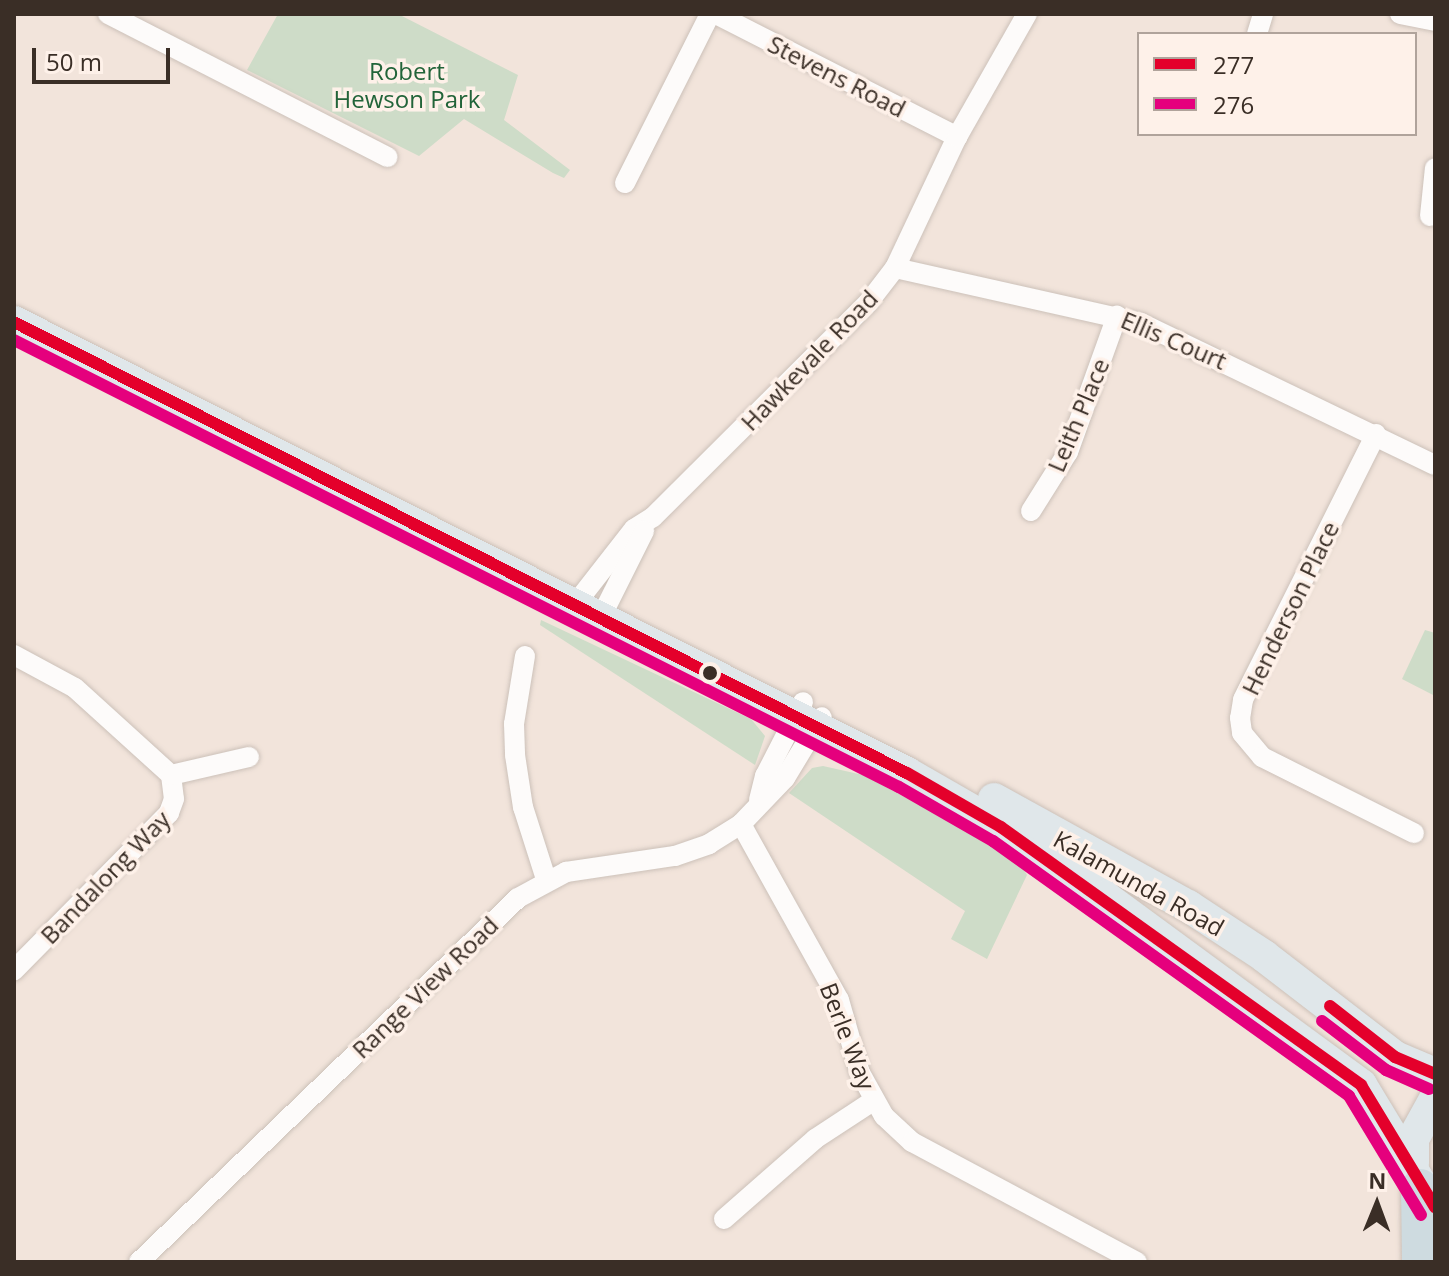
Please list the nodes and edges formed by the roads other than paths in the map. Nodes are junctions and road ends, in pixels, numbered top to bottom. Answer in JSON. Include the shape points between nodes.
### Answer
{"nodes":[{"id":1,"x":108,"y":14,"type":"edge"},
{"id":2,"x":713,"y":14,"type":"edge"},
{"id":3,"x":1027,"y":14,"type":"edge"},
{"id":4,"x":1400,"y":14,"type":"edge"},
{"id":5,"x":1435,"y":21,"type":"edge"},
{"id":6,"x":957,"y":137,"type":"junction"},
{"id":7,"x":388,"y":157,"type":"dead end"},
{"id":8,"x":1435,"y":168,"type":"edge"},
{"id":9,"x":625,"y":183,"type":"dead end"},
{"id":10,"x":1430,"y":216,"type":"dead end"},
{"id":11,"x":895,"y":268,"type":"junction"},
{"id":12,"x":14,"y":303,"type":"edge"},
{"id":13,"x":1117,"y":316,"type":"junction"},
{"id":14,"x":14,"y":322,"type":"edge"},
{"id":15,"x":1376,"y":434,"type":"junction"},
{"id":16,"x":1435,"y":465,"type":"edge"},
{"id":17,"x":1031,"y":511,"type":"dead end"},
{"id":18,"x":592,"y":605,"type":"junction"},
{"id":19,"x":14,"y":655,"type":"edge"},
{"id":20,"x":525,"y":656,"type":"dead end"},
{"id":21,"x":809,"y":716,"type":"junction"},
{"id":22,"x":249,"y":757,"type":"dead end"},
{"id":23,"x":171,"y":775,"type":"junction"},
{"id":24,"x":741,"y":824,"type":"junction"},
{"id":25,"x":1414,"y":833,"type":"dead end"},
{"id":26,"x":546,"y":879,"type":"junction"},
{"id":27,"x":14,"y":970,"type":"edge"},
{"id":28,"x":1435,"y":1074,"type":"edge"},
{"id":29,"x":1435,"y":1099,"type":"edge"},
{"id":30,"x":873,"y":1101,"type":"junction"},
{"id":31,"x":1423,"y":1186,"type":"edge"},
{"id":32,"x":724,"y":1219,"type":"dead end"},
{"id":33,"x":139,"y":1262,"type":"edge"},
{"id":34,"x":1137,"y":1262,"type":"edge"},
{"id":35,"x":1421,"y":1262,"type":"edge"}],
"edges":[{"from":1,"to":7,"type":"street"},
{"from":2,"to":6,"type":"street","name":"Stevens Road"},
{"from":2,"to":9,"type":"street"},
{"from":3,"to":6,"type":"street","name":"Hawkevale Road"},
{"from":4,"to":5,"type":"street"},
{"from":6,"to":11,"type":"street","name":"Hawkevale Road"},
{"from":8,"to":10,"type":"street"},
{"from":11,"to":13,"type":"street","name":"Ellis Court"},
{"from":11,"to":18,"type":"street","name":"Hawkevale Road","via":[[868,303],[653,517],[634,529]]},
{"from":12,"to":18,"type":"main road","name":"Kalamunda Road"},
{"from":13,"to":15,"type":"street","name":"Ellis Court","via":[[1287,389]]},
{"from":13,"to":17,"type":"street","name":"Leith Place","via":[[1068,452]]},
{"from":14,"to":18,"type":"main road","name":"Kalamunda Road"},
{"from":15,"to":16,"type":"street","name":"Ellis Court"},
{"from":15,"to":25,"type":"street","name":"Henderson Place","via":[[1243,700],[1240,718],[1242,733],[1262,757]]},
{"from":18,"to":21,"type":"main road","name":"Kalamunda Road"},
{"from":19,"to":23,"type":"street","name":"Bandalong Way","via":[[75,688]]},
{"from":20,"to":26,"type":"street","via":[[514,724],[515,755],[523,807]]},
{"from":21,"to":24,"type":"street","name":"Range View Road","via":[[785,778]]},
{"from":21,"to":28,"type":"main road","name":"Kalamunda Road","via":[[962,781],[1188,906],[1264,956],[1395,1057]]},
{"from":21,"to":31,"type":"main road","name":"Kalamunda Road","via":[[1104,896],[1361,1085]]},
{"from":22,"to":23,"type":"street","name":"Bandalong Way"},
{"from":23,"to":27,"type":"street","name":"Bandalong Way","via":[[174,799],[169,813]]},
{"from":24,"to":26,"type":"street","name":"Range View Road","via":[[684,854],[593,865]]},
{"from":24,"to":30,"type":"street","name":"Berle Way","via":[[839,1000]]},
{"from":26,"to":33,"type":"street","name":"Range View Road","via":[[518,898]]},
{"from":29,"to":31,"type":"main road","via":[[1413,1139]]},
{"from":30,"to":32,"type":"street","via":[[815,1139]]},
{"from":30,"to":34,"type":"street","name":"Berle Way","via":[[912,1142]]},
{"from":31,"to":35,"type":"highway"}]}
